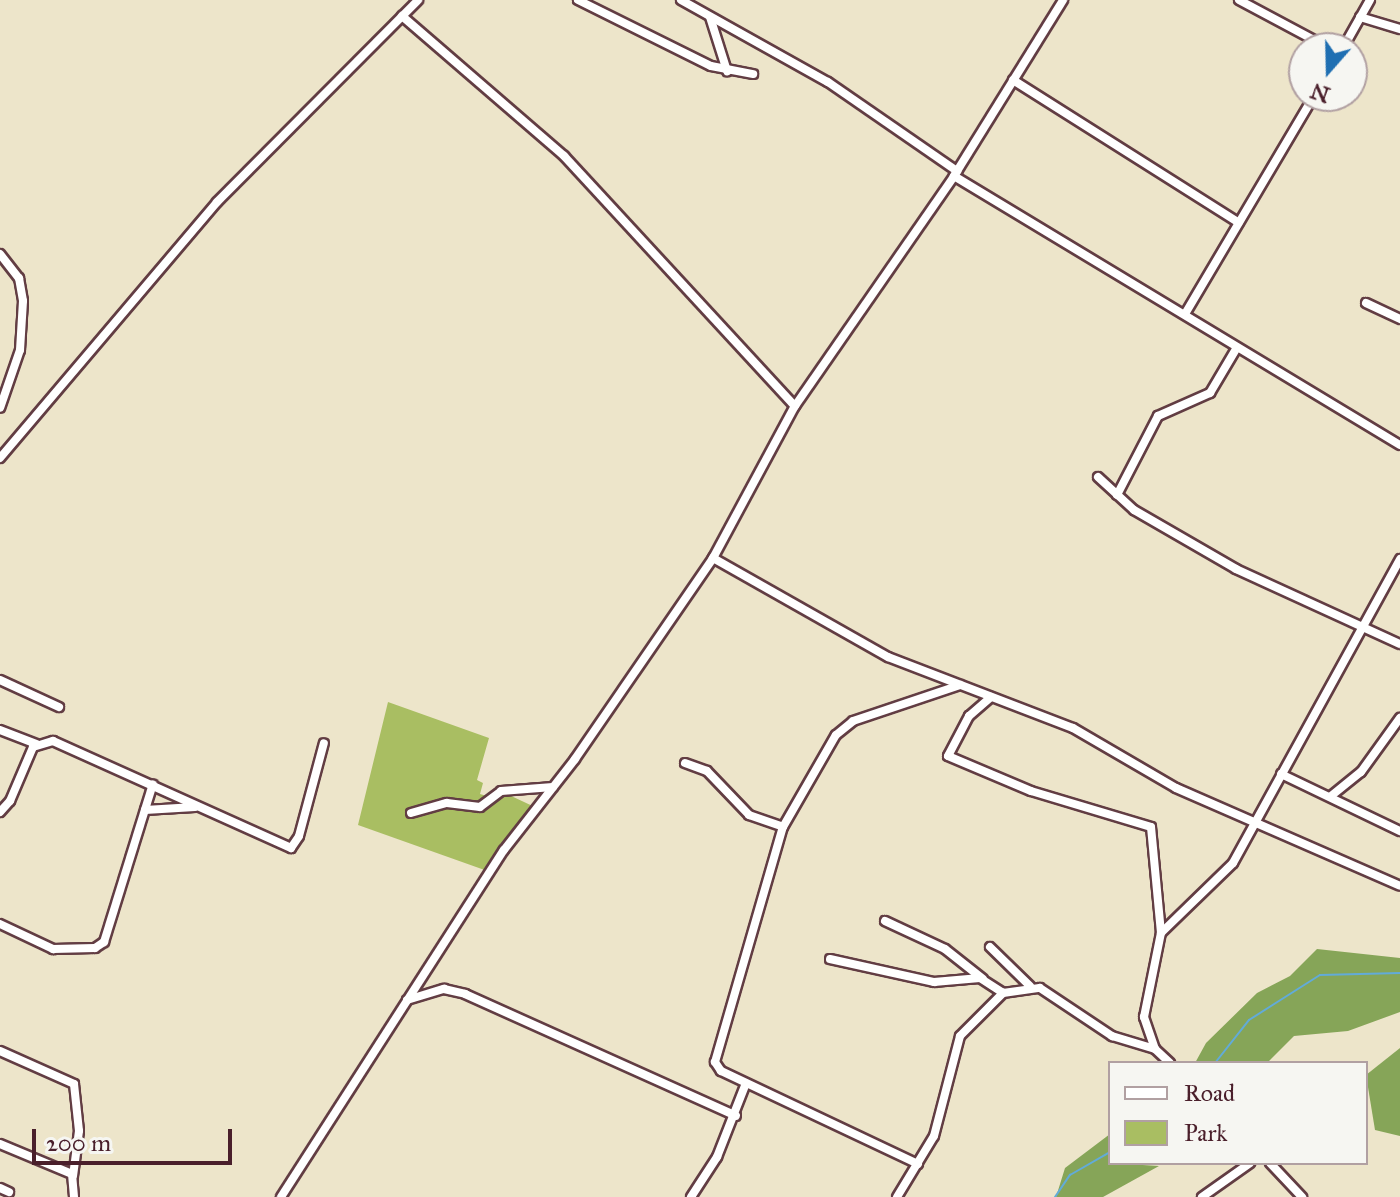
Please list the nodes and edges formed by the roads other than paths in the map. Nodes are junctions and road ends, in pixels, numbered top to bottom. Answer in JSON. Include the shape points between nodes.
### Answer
{"nodes":[{"id":1,"x":418,"y":0,"type":"edge"},
{"id":2,"x":578,"y":0,"type":"edge"},
{"id":3,"x":681,"y":0,"type":"edge"},
{"id":4,"x":1063,"y":0,"type":"edge"},
{"id":5,"x":1239,"y":0,"type":"edge"},
{"id":6,"x":1370,"y":0,"type":"edge"},
{"id":7,"x":402,"y":16,"type":"junction"},
{"id":8,"x":710,"y":17,"type":"junction"},
{"id":9,"x":1360,"y":17,"type":"junction"},
{"id":10,"x":1400,"y":29,"type":"edge"},
{"id":11,"x":1299,"y":32,"type":"edge"},
{"id":12,"x":1352,"y":32,"type":"edge"},
{"id":13,"x":727,"y":71,"type":"junction"},
{"id":14,"x":753,"y":74,"type":"dead end"},
{"id":15,"x":1013,"y":80,"type":"junction"},
{"id":16,"x":1305,"y":112,"type":"edge"},
{"id":17,"x":956,"y":173,"type":"junction"},
{"id":18,"x":1239,"y":223,"type":"junction"},
{"id":19,"x":0,"y":254,"type":"edge"},
{"id":20,"x":0,"y":263,"type":"edge"},
{"id":21,"x":14,"y":269,"type":"junction"},
{"id":22,"x":1366,"y":303,"type":"dead end"},
{"id":23,"x":1185,"y":314,"type":"junction"},
{"id":24,"x":1400,"y":319,"type":"edge"},
{"id":25,"x":1236,"y":349,"type":"junction"},
{"id":26,"x":795,"y":406,"type":"junction"},
{"id":27,"x":0,"y":408,"type":"edge"},
{"id":28,"x":1400,"y":445,"type":"edge"},
{"id":29,"x":0,"y":458,"type":"edge"},
{"id":30,"x":1098,"y":477,"type":"dead end"},
{"id":31,"x":1117,"y":495,"type":"junction"},
{"id":32,"x":713,"y":558,"type":"junction"},
{"id":33,"x":1400,"y":559,"type":"edge"},
{"id":34,"x":1360,"y":626,"type":"junction"},
{"id":35,"x":1400,"y":644,"type":"edge"},
{"id":36,"x":0,"y":680,"type":"edge"},
{"id":37,"x":961,"y":685,"type":"junction"},
{"id":38,"x":991,"y":697,"type":"junction"},
{"id":39,"x":59,"y":707,"type":"dead end"},
{"id":40,"x":1400,"y":718,"type":"edge"},
{"id":41,"x":0,"y":730,"type":"edge"},
{"id":42,"x":324,"y":743,"type":"dead end"},
{"id":43,"x":36,"y":744,"type":"junction"},
{"id":44,"x":685,"y":763,"type":"dead end"},
{"id":45,"x":1281,"y":774,"type":"junction"},
{"id":46,"x":153,"y":784,"type":"junction"},
{"id":47,"x":553,"y":787,"type":"junction"},
{"id":48,"x":1331,"y":796,"type":"junction"},
{"id":49,"x":195,"y":807,"type":"junction"},
{"id":50,"x":145,"y":810,"type":"junction"},
{"id":51,"x":0,"y":812,"type":"edge"},
{"id":52,"x":411,"y":813,"type":"dead end"},
{"id":53,"x":1256,"y":821,"type":"junction"},
{"id":54,"x":783,"y":827,"type":"junction"},
{"id":55,"x":1400,"y":831,"type":"edge"},
{"id":56,"x":1400,"y":886,"type":"edge"},
{"id":57,"x":885,"y":921,"type":"dead end"},
{"id":58,"x":0,"y":924,"type":"edge"},
{"id":59,"x":1161,"y":933,"type":"junction"},
{"id":60,"x":990,"y":947,"type":"dead end"},
{"id":61,"x":830,"y":959,"type":"dead end"},
{"id":62,"x":983,"y":979,"type":"junction"},
{"id":63,"x":1030,"y":986,"type":"junction"},
{"id":64,"x":1003,"y":993,"type":"junction"},
{"id":65,"x":407,"y":1000,"type":"junction"},
{"id":66,"x":1155,"y":1049,"type":"junction"},
{"id":67,"x":0,"y":1051,"type":"edge"},
{"id":68,"x":1168,"y":1061,"type":"edge"},
{"id":69,"x":746,"y":1083,"type":"junction"},
{"id":70,"x":736,"y":1116,"type":"junction"},
{"id":71,"x":0,"y":1144,"type":"edge"},
{"id":72,"x":918,"y":1164,"type":"junction"},
{"id":73,"x":1247,"y":1165,"type":"edge"},
{"id":74,"x":1272,"y":1165,"type":"edge"},
{"id":75,"x":73,"y":1176,"type":"junction"},
{"id":76,"x":1211,"y":1188,"type":"junction"},
{"id":77,"x":74,"y":1197,"type":"edge"},
{"id":78,"x":281,"y":1197,"type":"edge"},
{"id":79,"x":691,"y":1197,"type":"edge"},
{"id":80,"x":897,"y":1197,"type":"edge"},
{"id":81,"x":1202,"y":1197,"type":"edge"},
{"id":82,"x":1219,"y":1197,"type":"edge"},
{"id":83,"x":1302,"y":1197,"type":"edge"}],
"edges":[{"from":1,"to":7,"type":"street"},
{"from":2,"to":13,"type":"street"},
{"from":3,"to":8,"type":"street"},
{"from":4,"to":15,"type":"street"},
{"from":5,"to":11,"type":"street"},
{"from":6,"to":9,"type":"street"},
{"from":7,"to":26,"type":"street","via":[[564,156]]},
{"from":7,"to":29,"type":"street","via":[[217,202]]},
{"from":8,"to":13,"type":"street"},
{"from":8,"to":17,"type":"street","via":[[828,82]]},
{"from":9,"to":10,"type":"street"},
{"from":9,"to":12,"type":"street"},
{"from":13,"to":14,"type":"street"},
{"from":15,"to":17,"type":"street"},
{"from":15,"to":18,"type":"street"},
{"from":16,"to":18,"type":"street"},
{"from":17,"to":23,"type":"street"},
{"from":17,"to":26,"type":"street"},
{"from":18,"to":23,"type":"street"},
{"from":19,"to":21,"type":"street"},
{"from":20,"to":21,"type":"street"},
{"from":21,"to":27,"type":"street","via":[[23,301],[23,328]]},
{"from":22,"to":24,"type":"street"},
{"from":23,"to":25,"type":"street"},
{"from":25,"to":28,"type":"street"},
{"from":25,"to":31,"type":"street","via":[[1210,393],[1158,416]]},
{"from":26,"to":32,"type":"street"},
{"from":30,"to":31,"type":"street"},
{"from":31,"to":34,"type":"street","via":[[1236,569]]},
{"from":32,"to":37,"type":"street","via":[[888,657]]},
{"from":32,"to":47,"type":"street"},
{"from":33,"to":34,"type":"street"},
{"from":34,"to":35,"type":"street"},
{"from":34,"to":45,"type":"street"},
{"from":36,"to":39,"type":"street"},
{"from":37,"to":38,"type":"street"},
{"from":37,"to":54,"type":"street","via":[[844,726]]},
{"from":38,"to":53,"type":"street","via":[[1073,728],[1152,776]]},
{"from":38,"to":59,"type":"street","via":[[969,716],[947,755],[1031,791],[1151,827]]},
{"from":40,"to":48,"type":"street","via":[[1355,778]]},
{"from":41,"to":43,"type":"street"},
{"from":42,"to":49,"type":"street","via":[[294,847]]},
{"from":43,"to":46,"type":"street","via":[[58,743]]},
{"from":43,"to":51,"type":"street"},
{"from":44,"to":54,"type":"street","via":[[707,771],[749,815]]},
{"from":45,"to":48,"type":"street"},
{"from":45,"to":53,"type":"street"},
{"from":46,"to":49,"type":"street"},
{"from":46,"to":50,"type":"street"},
{"from":47,"to":52,"type":"street","via":[[501,791],[480,807],[447,803]]},
{"from":47,"to":65,"type":"street","via":[[504,850]]},
{"from":48,"to":55,"type":"street"},
{"from":49,"to":50,"type":"street"},
{"from":50,"to":58,"type":"street","via":[[107,936],[99,946],[53,949]]},
{"from":53,"to":56,"type":"street"},
{"from":53,"to":59,"type":"street","via":[[1221,880]]},
{"from":54,"to":69,"type":"street","via":[[715,1062],[721,1071]]},
{"from":57,"to":62,"type":"street","via":[[945,949]]},
{"from":59,"to":66,"type":"street","via":[[1145,1003],[1146,1027]]},
{"from":60,"to":63,"type":"street"},
{"from":61,"to":62,"type":"street","via":[[934,982]]},
{"from":62,"to":64,"type":"street"},
{"from":63,"to":64,"type":"street"},
{"from":63,"to":66,"type":"street","via":[[1051,993],[1125,1043]]},
{"from":64,"to":72,"type":"street","via":[[960,1036],[940,1122]]},
{"from":65,"to":70,"type":"street","via":[[444,989],[465,994]]},
{"from":65,"to":78,"type":"street"},
{"from":66,"to":68,"type":"street"},
{"from":67,"to":75,"type":"street","via":[[74,1084],[79,1131]]},
{"from":69,"to":70,"type":"street"},
{"from":69,"to":72,"type":"street"},
{"from":70,"to":79,"type":"street"},
{"from":71,"to":75,"type":"street"},
{"from":72,"to":80,"type":"street"},
{"from":73,"to":76,"type":"street"},
{"from":74,"to":83,"type":"street"},
{"from":75,"to":77,"type":"street"},
{"from":76,"to":81,"type":"street"},
{"from":76,"to":82,"type":"street"}]}
